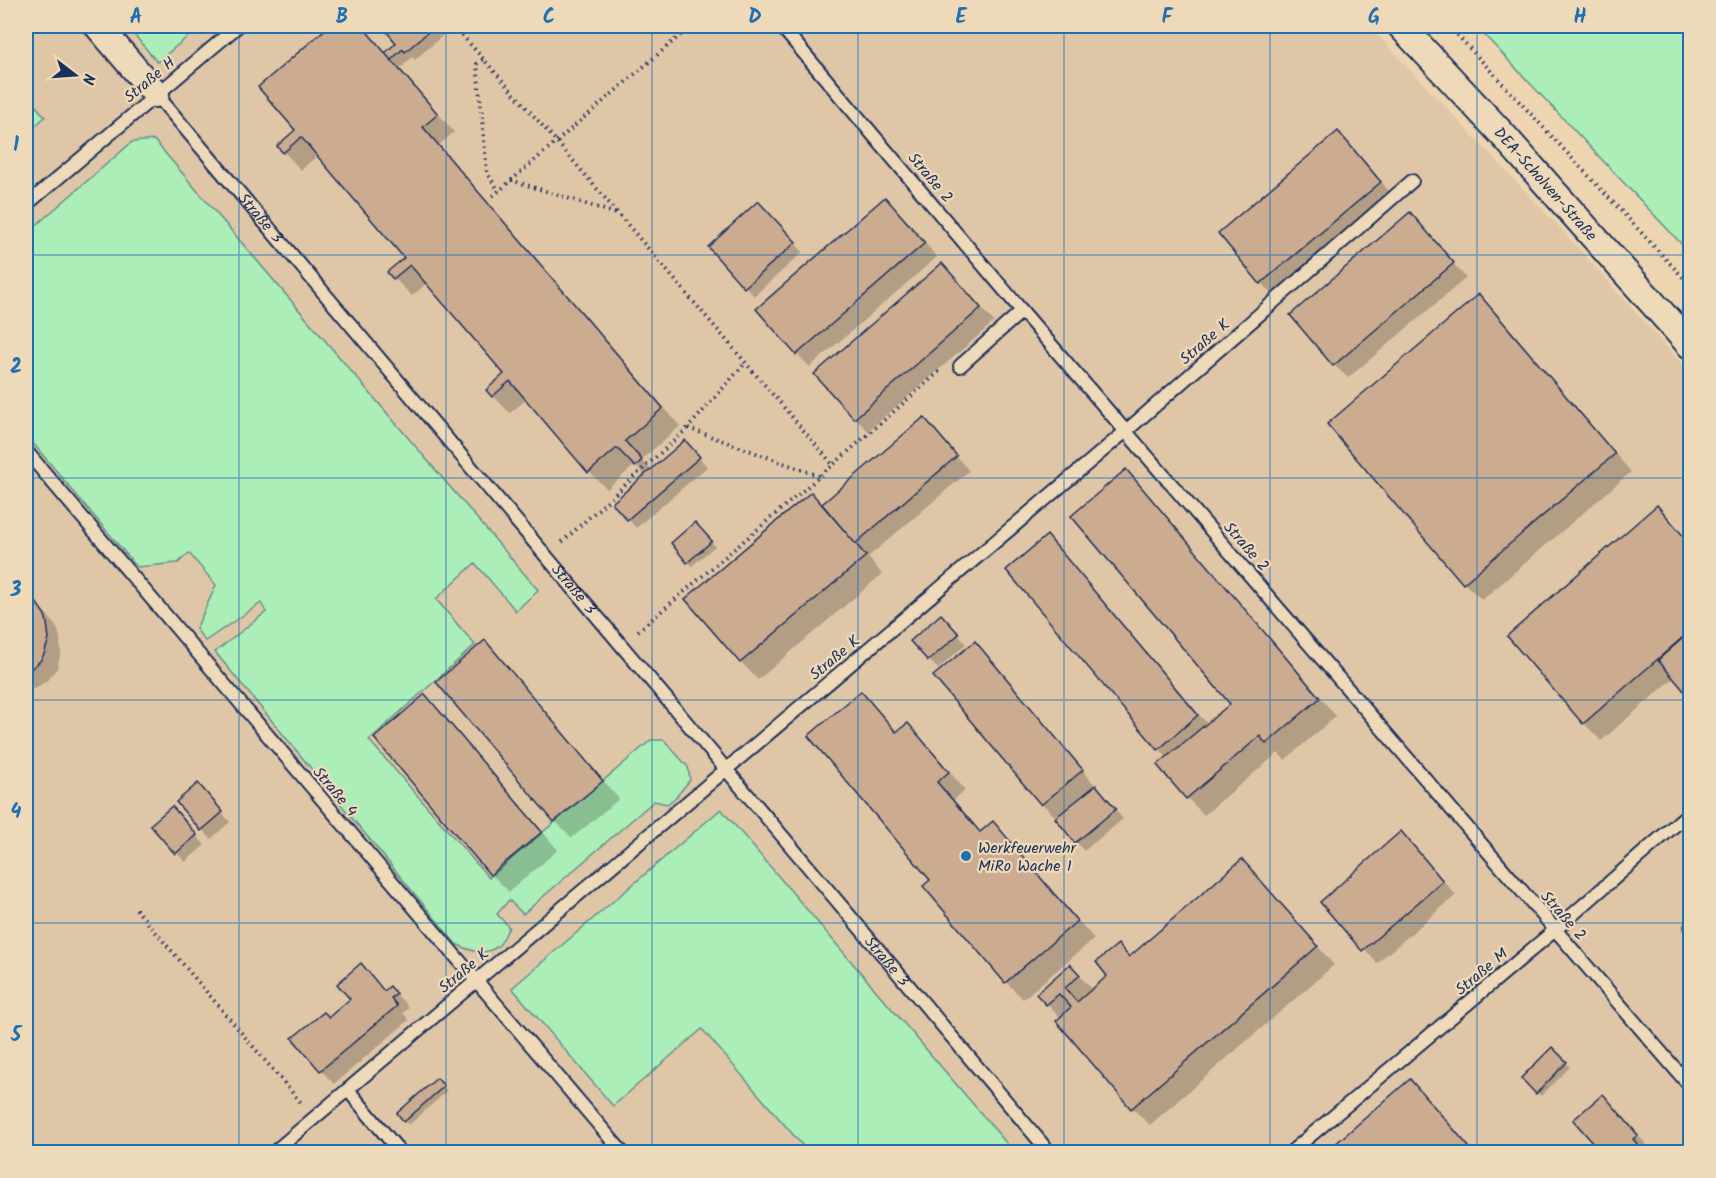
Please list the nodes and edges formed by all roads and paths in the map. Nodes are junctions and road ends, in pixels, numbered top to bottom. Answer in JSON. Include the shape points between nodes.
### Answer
{"nodes":[{"id":1,"x":98,"y":26,"type":"edge"},
{"id":2,"x":238,"y":26,"type":"edge"},
{"id":3,"x":454,"y":26,"type":"edge"},
{"id":4,"x":691,"y":26,"type":"edge"},
{"id":5,"x":781,"y":26,"type":"edge"},
{"id":6,"x":1401,"y":26,"type":"edge"},
{"id":7,"x":1449,"y":26,"type":"edge"},
{"id":8,"x":483,"y":60,"type":"junction"},
{"id":9,"x":156,"y":94,"type":"junction"},
{"id":10,"x":557,"y":142,"type":"junction"},
{"id":11,"x":511,"y":180,"type":"junction"},
{"id":12,"x":1412,"y":181,"type":"dead end"},
{"id":13,"x":499,"y":191,"type":"junction"},
{"id":14,"x":493,"y":196,"type":"dead end"},
{"id":15,"x":26,"y":205,"type":"edge"},
{"id":16,"x":618,"y":214,"type":"junction"},
{"id":17,"x":1690,"y":285,"type":"edge"},
{"id":18,"x":1023,"y":311,"type":"junction"},
{"id":19,"x":1690,"y":345,"type":"edge"},
{"id":20,"x":746,"y":363,"type":"junction"},
{"id":21,"x":960,"y":366,"type":"joint"},
{"id":22,"x":688,"y":428,"type":"junction"},
{"id":23,"x":1126,"y":431,"type":"junction"},
{"id":24,"x":26,"y":451,"type":"edge"},
{"id":25,"x":833,"y":465,"type":"junction"},
{"id":26,"x":820,"y":476,"type":"junction"},
{"id":27,"x":547,"y":556,"type":"junction"},
{"id":28,"x":621,"y":645,"type":"junction"},
{"id":29,"x":725,"y":770,"type":"junction"},
{"id":30,"x":1690,"y":812,"type":"edge"},
{"id":31,"x":136,"y":909,"type":"dead end"},
{"id":32,"x":1555,"y":930,"type":"junction"},
{"id":33,"x":476,"y":981,"type":"junction"},
{"id":34,"x":1690,"y":1086,"type":"edge"},
{"id":35,"x":348,"y":1090,"type":"junction"},
{"id":36,"x":314,"y":1118,"type":"junction"},
{"id":37,"x":273,"y":1152,"type":"edge"},
{"id":38,"x":400,"y":1152,"type":"edge"},
{"id":39,"x":622,"y":1152,"type":"edge"},
{"id":40,"x":1049,"y":1152,"type":"edge"},
{"id":41,"x":1291,"y":1152,"type":"edge"}],
"edges":[{"from":1,"to":9,"type":"street","name":"Straße 3"},
{"from":2,"to":9,"type":"lane","name":"Straße H"},
{"from":3,"to":8,"type":"path"},
{"from":4,"to":10,"type":"path"},
{"from":5,"to":18,"type":"lane","name":"Straße 2"},
{"from":6,"to":19,"type":"street","name":"DEA-Scholven-Straße"},
{"from":7,"to":17,"type":"path"},
{"from":8,"to":10,"type":"path"},
{"from":8,"to":13,"type":"path","via":[[477,64],[487,173]]},
{"from":9,"to":15,"type":"lane","name":"Straße H"},
{"from":9,"to":27,"type":"lane","name":"Straße 3"},
{"from":10,"to":11,"type":"path"},
{"from":10,"to":16,"type":"path"},
{"from":11,"to":13,"type":"path"},
{"from":11,"to":16,"type":"path"},
{"from":12,"to":23,"type":"lane","name":"Straße K"},
{"from":13,"to":14,"type":"path"},
{"from":16,"to":20,"type":"path"},
{"from":18,"to":21,"type":"lane"},
{"from":18,"to":23,"type":"lane","name":"Straße 2"},
{"from":20,"to":22,"type":"path"},
{"from":20,"to":25,"type":"path"},
{"from":21,"to":25,"type":"path","via":[[946,366]]},
{"from":22,"to":26,"type":"path"},
{"from":22,"to":27,"type":"path"},
{"from":23,"to":29,"type":"lane","name":"Straße K"},
{"from":23,"to":32,"type":"lane","name":"Straße 2"},
{"from":24,"to":33,"type":"lane","name":"Straße 4"},
{"from":25,"to":26,"type":"path"},
{"from":26,"to":28,"type":"path"},
{"from":27,"to":28,"type":"lane","name":"Straße 3"},
{"from":28,"to":29,"type":"lane","name":"Straße 3"},
{"from":29,"to":33,"type":"lane","name":"Straße K"},
{"from":29,"to":40,"type":"lane","name":"Straße 3"},
{"from":30,"to":32,"type":"lane","name":"Straße M"},
{"from":31,"to":36,"type":"path"},
{"from":32,"to":34,"type":"lane","name":"Straße 2"},
{"from":32,"to":41,"type":"lane","name":"Straße M"},
{"from":33,"to":35,"type":"lane","name":"Straße K"},
{"from":33,"to":39,"type":"lane","name":"Straße 4"},
{"from":35,"to":36,"type":"lane","name":"Straße K"},
{"from":35,"to":38,"type":"lane"},
{"from":36,"to":37,"type":"lane","name":"Straße K"}]}
